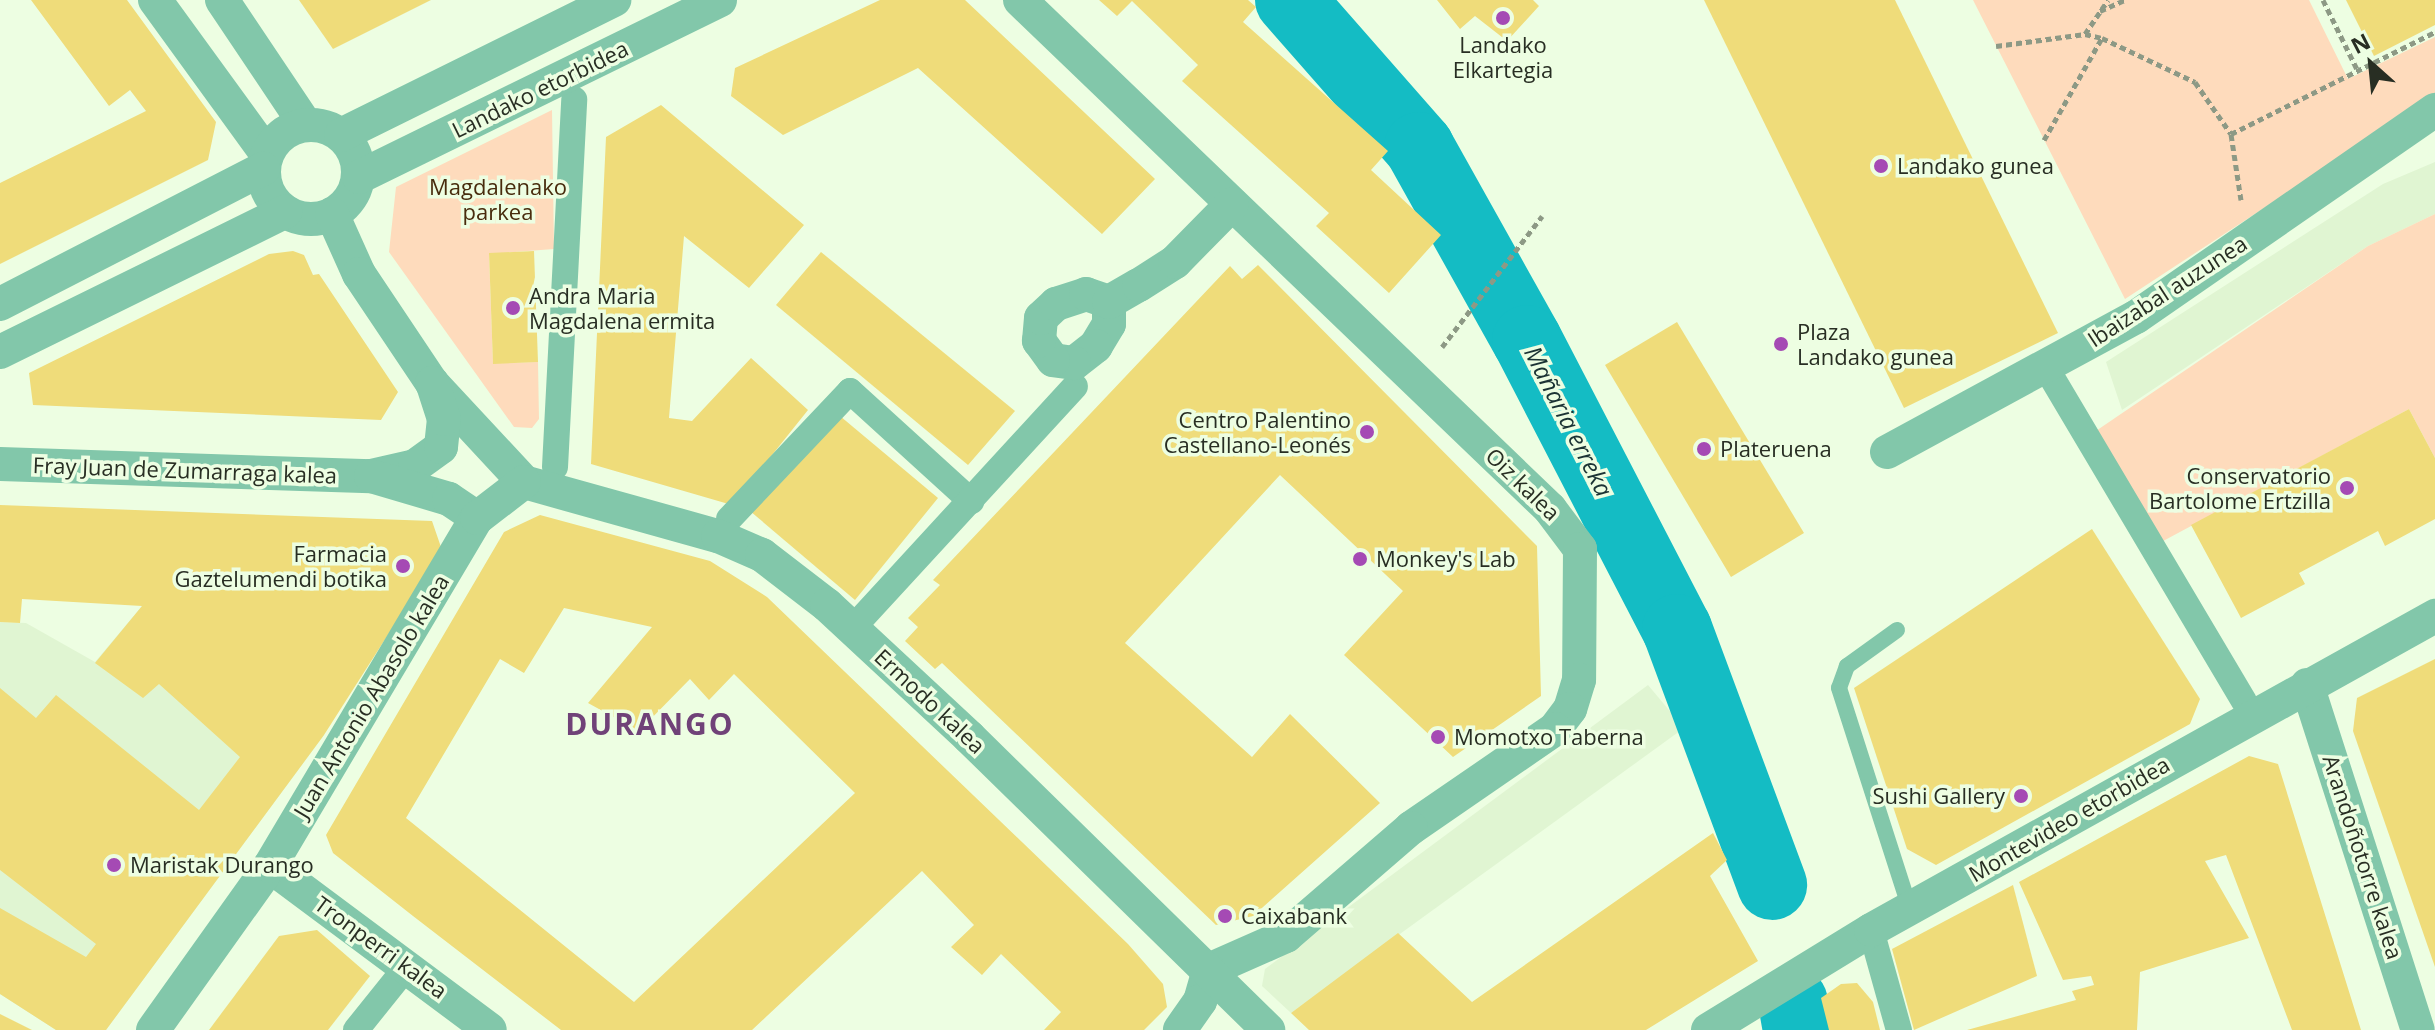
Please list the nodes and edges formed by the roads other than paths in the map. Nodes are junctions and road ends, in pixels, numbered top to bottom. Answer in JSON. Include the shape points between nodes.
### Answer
{"nodes":[{"id":1,"x":155,"y":0,"type":"edge"},
{"id":2,"x":222,"y":0,"type":"edge"},
{"id":3,"x":614,"y":0,"type":"edge"},
{"id":4,"x":720,"y":0,"type":"edge"},
{"id":5,"x":1020,"y":0,"type":"edge"},
{"id":6,"x":574,"y":99,"type":"dead end"},
{"id":7,"x":2435,"y":110,"type":"edge"},
{"id":8,"x":305,"y":124,"type":"junction"},
{"id":9,"x":341,"y":135,"type":"junction"},
{"id":10,"x":264,"y":161,"type":"junction"},
{"id":11,"x":359,"y":177,"type":"junction"},
{"id":12,"x":1232,"y":204,"type":"junction"},
{"id":13,"x":285,"y":212,"type":"junction"},
{"id":14,"x":332,"y":214,"type":"junction"},
{"id":15,"x":1109,"y":302,"type":"dead end"},
{"id":16,"x":0,"y":304,"type":"edge"},
{"id":17,"x":0,"y":352,"type":"edge"},
{"id":18,"x":2045,"y":366,"type":"junction"},
{"id":19,"x":432,"y":383,"type":"junction"},
{"id":20,"x":1075,"y":386,"type":"dead end"},
{"id":21,"x":1887,"y":452,"type":"dead end"},
{"id":22,"x":0,"y":464,"type":"edge"},
{"id":23,"x":555,"y":467,"type":"dead end"},
{"id":24,"x":371,"y":476,"type":"junction"},
{"id":25,"x":524,"y":482,"type":"junction"},
{"id":26,"x":971,"y":501,"type":"junction"},
{"id":27,"x":477,"y":518,"type":"junction"},
{"id":28,"x":729,"y":519,"type":"dead end"},
{"id":29,"x":2435,"y":616,"type":"edge"},
{"id":30,"x":861,"y":619,"type":"dead end"},
{"id":31,"x":1897,"y":630,"type":"dead end"},
{"id":32,"x":2307,"y":685,"type":"junction"},
{"id":33,"x":2244,"y":701,"type":"dead end"},
{"id":34,"x":270,"y":866,"type":"junction"},
{"id":35,"x":1910,"y":909,"type":"junction"},
{"id":36,"x":1871,"y":930,"type":"junction"},
{"id":37,"x":1209,"y":970,"type":"junction"},
{"id":38,"x":396,"y":980,"type":"dead end"},
{"id":39,"x":153,"y":1030,"type":"edge"},
{"id":40,"x":356,"y":1030,"type":"edge"},
{"id":41,"x":490,"y":1030,"type":"edge"},
{"id":42,"x":1180,"y":1030,"type":"edge"},
{"id":43,"x":1268,"y":1030,"type":"edge"},
{"id":44,"x":1708,"y":1030,"type":"edge"},
{"id":45,"x":1899,"y":1030,"type":"edge"},
{"id":46,"x":2418,"y":1030,"type":"edge"}],
"edges":[{"from":1,"to":10,"type":"street"},
{"from":2,"to":8,"type":"street"},
{"from":3,"to":9,"type":"street"},
{"from":4,"to":11,"type":"street","name":"Landako etorbidea"},
{"from":5,"to":12,"type":"street","name":"Oiz kalea"},
{"from":6,"to":23,"type":"street"},
{"from":7,"to":18,"type":"street","name":"Ibaizabal auzunea","via":[[2129,321]]},
{"from":8,"to":9,"type":"street"},
{"from":8,"to":10,"type":"street","via":[[282,134]]},
{"from":9,"to":11,"type":"street","via":[[351,146]]},
{"from":10,"to":13,"type":"street","via":[[265,186]]},
{"from":10,"to":16,"type":"street"},
{"from":11,"to":14,"type":"street","via":[[345,204]]},
{"from":12,"to":15,"type":"street","via":[[1175,262]]},
{"from":12,"to":37,"type":"street","name":"Oiz kalea","via":[[1568,529],[1580,549],[1582,609],[1579,680],[1570,709],[1555,729],[1411,828],[1286,936]]},
{"from":13,"to":14,"type":"street","via":[[300,218]]},
{"from":13,"to":17,"type":"street"},
{"from":14,"to":19,"type":"street","via":[[359,274]]},
{"from":18,"to":21,"type":"street","name":"Ibaizabal auzunea"},
{"from":18,"to":33,"type":"street"},
{"from":19,"to":24,"type":"street","via":[[444,419],[441,447],[415,466]]},
{"from":19,"to":25,"type":"street"},
{"from":20,"to":26,"type":"street"},
{"from":22,"to":24,"type":"street","name":"Fray Juan de Zumarraga kalea"},
{"from":24,"to":27,"type":"street","via":[[449,499]]},
{"from":25,"to":27,"type":"street"},
{"from":25,"to":37,"type":"street","name":"Ermodo kalea","via":[[718,536],[762,555],[827,605],[947,716]]},
{"from":26,"to":28,"type":"street","via":[[850,391]]},
{"from":26,"to":30,"type":"street"},
{"from":27,"to":34,"type":"street","name":"Juan Antonio Abasolo kalea"},
{"from":29,"to":32,"type":"street","name":"Montevideo etorbidea"},
{"from":31,"to":35,"type":"lane","via":[[1847,666],[1839,688]]},
{"from":32,"to":35,"type":"street","name":"Montevideo etorbidea"},
{"from":32,"to":46,"type":"street","name":"Arandoñotorre kalea"},
{"from":34,"to":39,"type":"street","name":"Juan Antonio Abasolo kalea"},
{"from":34,"to":41,"type":"street","name":"Tronperri kalea"},
{"from":35,"to":36,"type":"street","name":"Montevideo etorbidea"},
{"from":36,"to":44,"type":"street","name":"Montevideo etorbidea"},
{"from":36,"to":45,"type":"street"},
{"from":37,"to":42,"type":"street","via":[[1200,1001]]},
{"from":37,"to":43,"type":"street","name":"Ermodo kalea"},
{"from":38,"to":40,"type":"street"}]}
